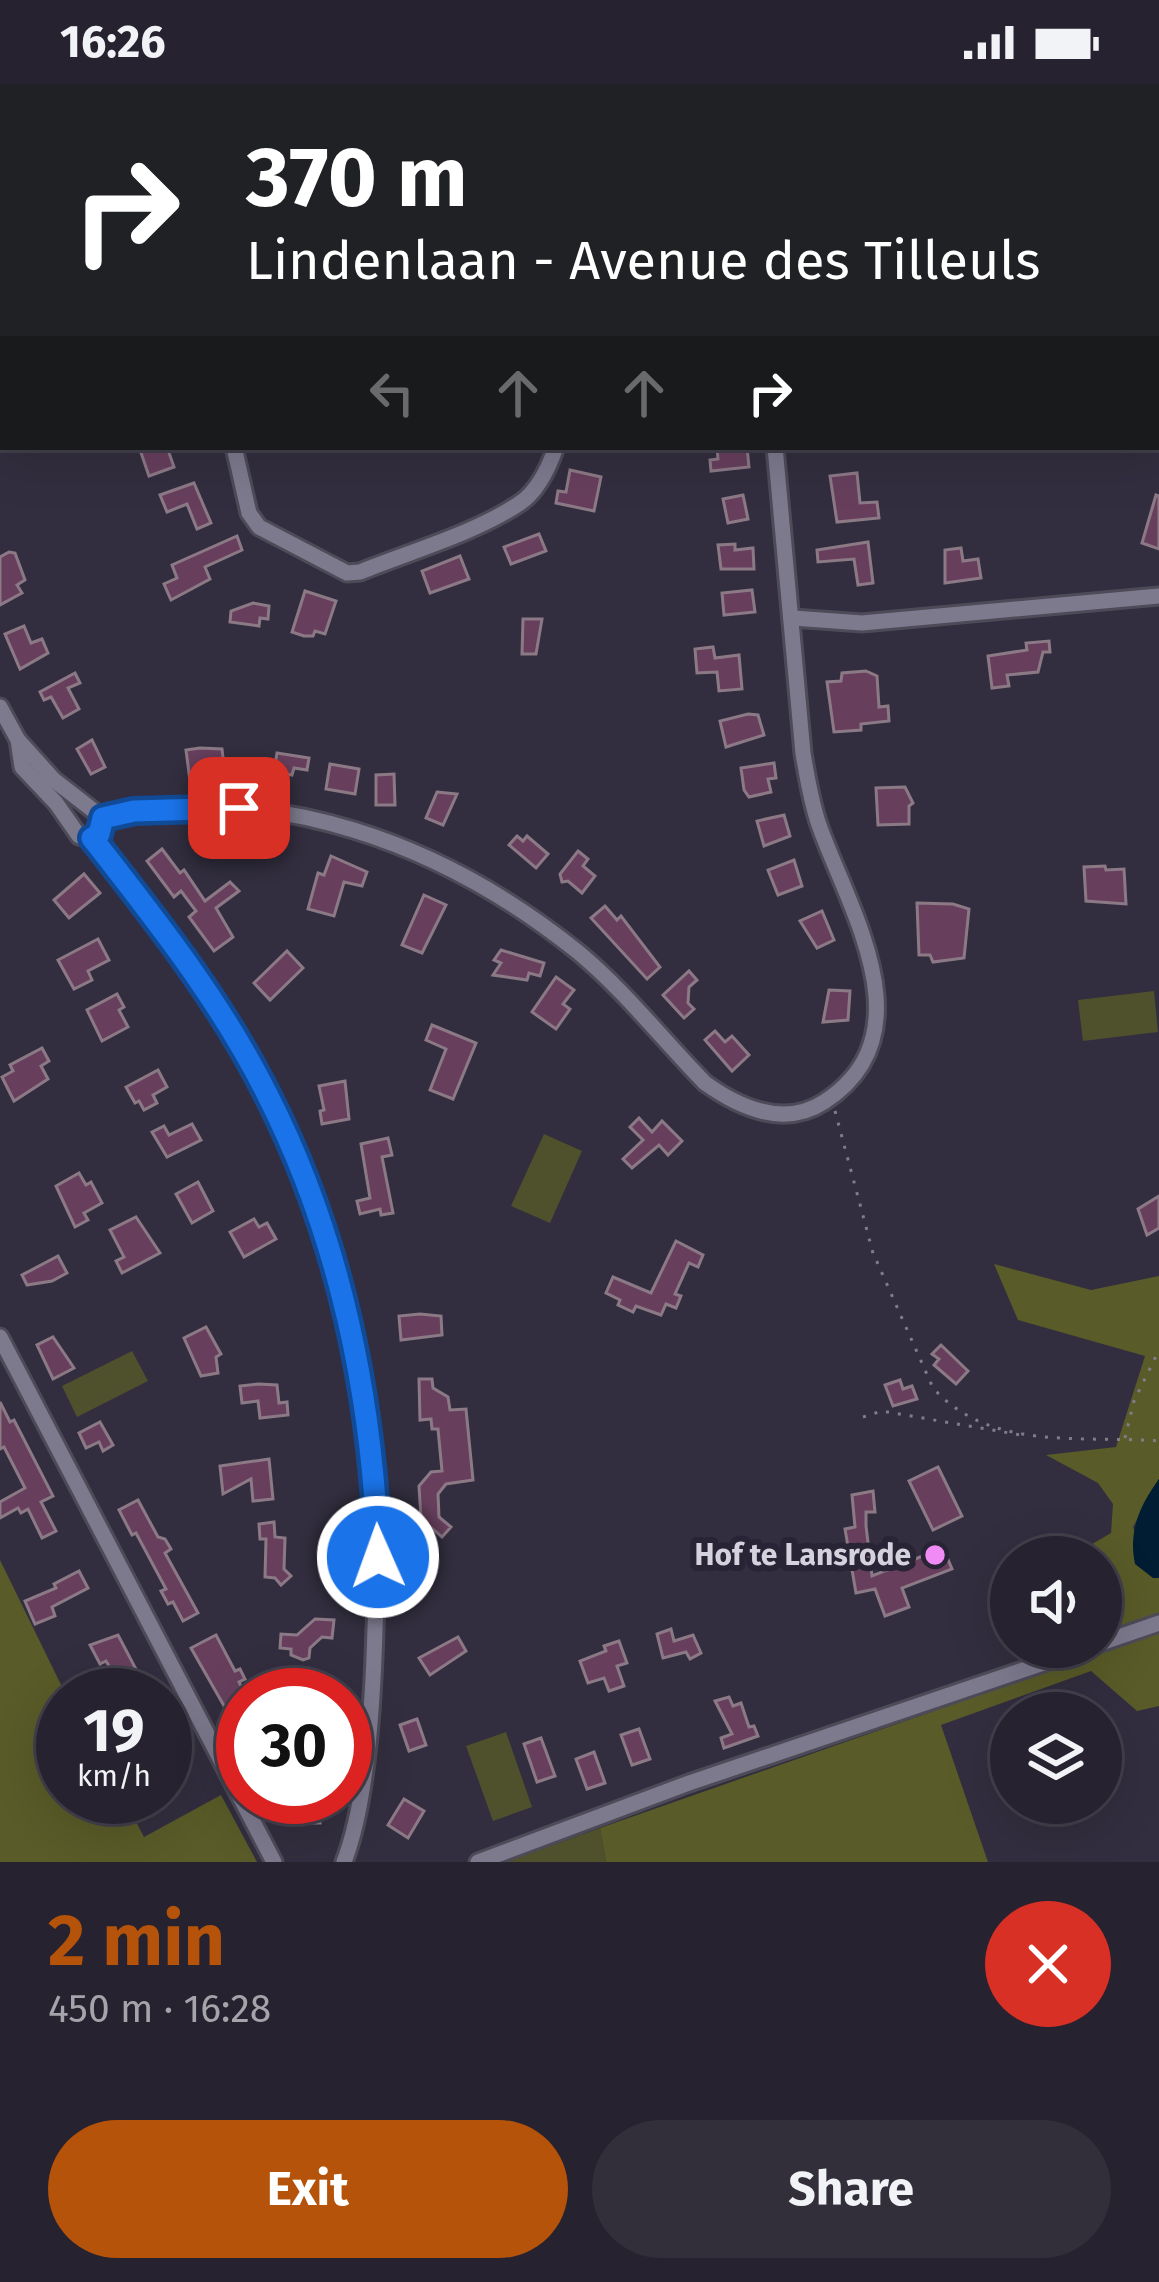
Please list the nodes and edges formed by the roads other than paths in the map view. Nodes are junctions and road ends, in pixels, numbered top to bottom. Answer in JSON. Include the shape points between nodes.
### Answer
{"nodes":[{"id":1,"x":235,"y":450,"type":"edge"},
{"id":2,"x":555,"y":450,"type":"edge"},
{"id":3,"x":775,"y":450,"type":"edge"},
{"id":4,"x":1159,"y":596,"type":"edge"},
{"id":5,"x":793,"y":618,"type":"junction"},
{"id":6,"x":0,"y":707,"type":"edge"},
{"id":7,"x":28,"y":762,"type":"junction"},
{"id":8,"x":0,"y":764,"type":"edge"},
{"id":9,"x":86,"y":807,"type":"junction"},
{"id":10,"x":103,"y":818,"type":"junction"},
{"id":11,"x":72,"y":824,"type":"junction"},
{"id":12,"x":92,"y":838,"type":"junction"},
{"id":13,"x":0,"y":1336,"type":"edge"},
{"id":14,"x":1159,"y":1623,"type":"edge"},
{"id":15,"x":1122,"y":1636,"type":"edge"},
{"id":16,"x":1029,"y":1668,"type":"edge"},
{"id":17,"x":274,"y":1862,"type":"edge"},
{"id":18,"x":344,"y":1862,"type":"edge"},
{"id":19,"x":478,"y":1862,"type":"edge"}],
"edges":[{"from":1,"to":2,"type":"street","via":[[259,527],[347,573],[522,502]]},
{"from":3,"to":5,"type":"street"},
{"from":4,"to":5,"type":"street","via":[[862,623]]},
{"from":5,"to":10,"type":"street","via":[[811,798],[874,968],[877,1000],[866,1057],[831,1097],[794,1114],[726,1098],[581,955],[508,900],[429,859],[369,834],[267,809]]},
{"from":6,"to":7,"type":"street"},
{"from":7,"to":8,"type":"street"},
{"from":7,"to":9,"type":"street"},
{"from":7,"to":11,"type":"street"},
{"from":9,"to":10,"type":"street"},
{"from":9,"to":11,"type":"street"},
{"from":10,"to":12,"type":"street"},
{"from":11,"to":12,"type":"street"},
{"from":12,"to":18,"type":"street","via":[[186,964],[269,1097],[348,1317],[375,1475],[378,1557],[364,1762]]},
{"from":13,"to":17,"type":"street"},
{"from":14,"to":15,"type":"street"},
{"from":16,"to":19,"type":"street"}]}
